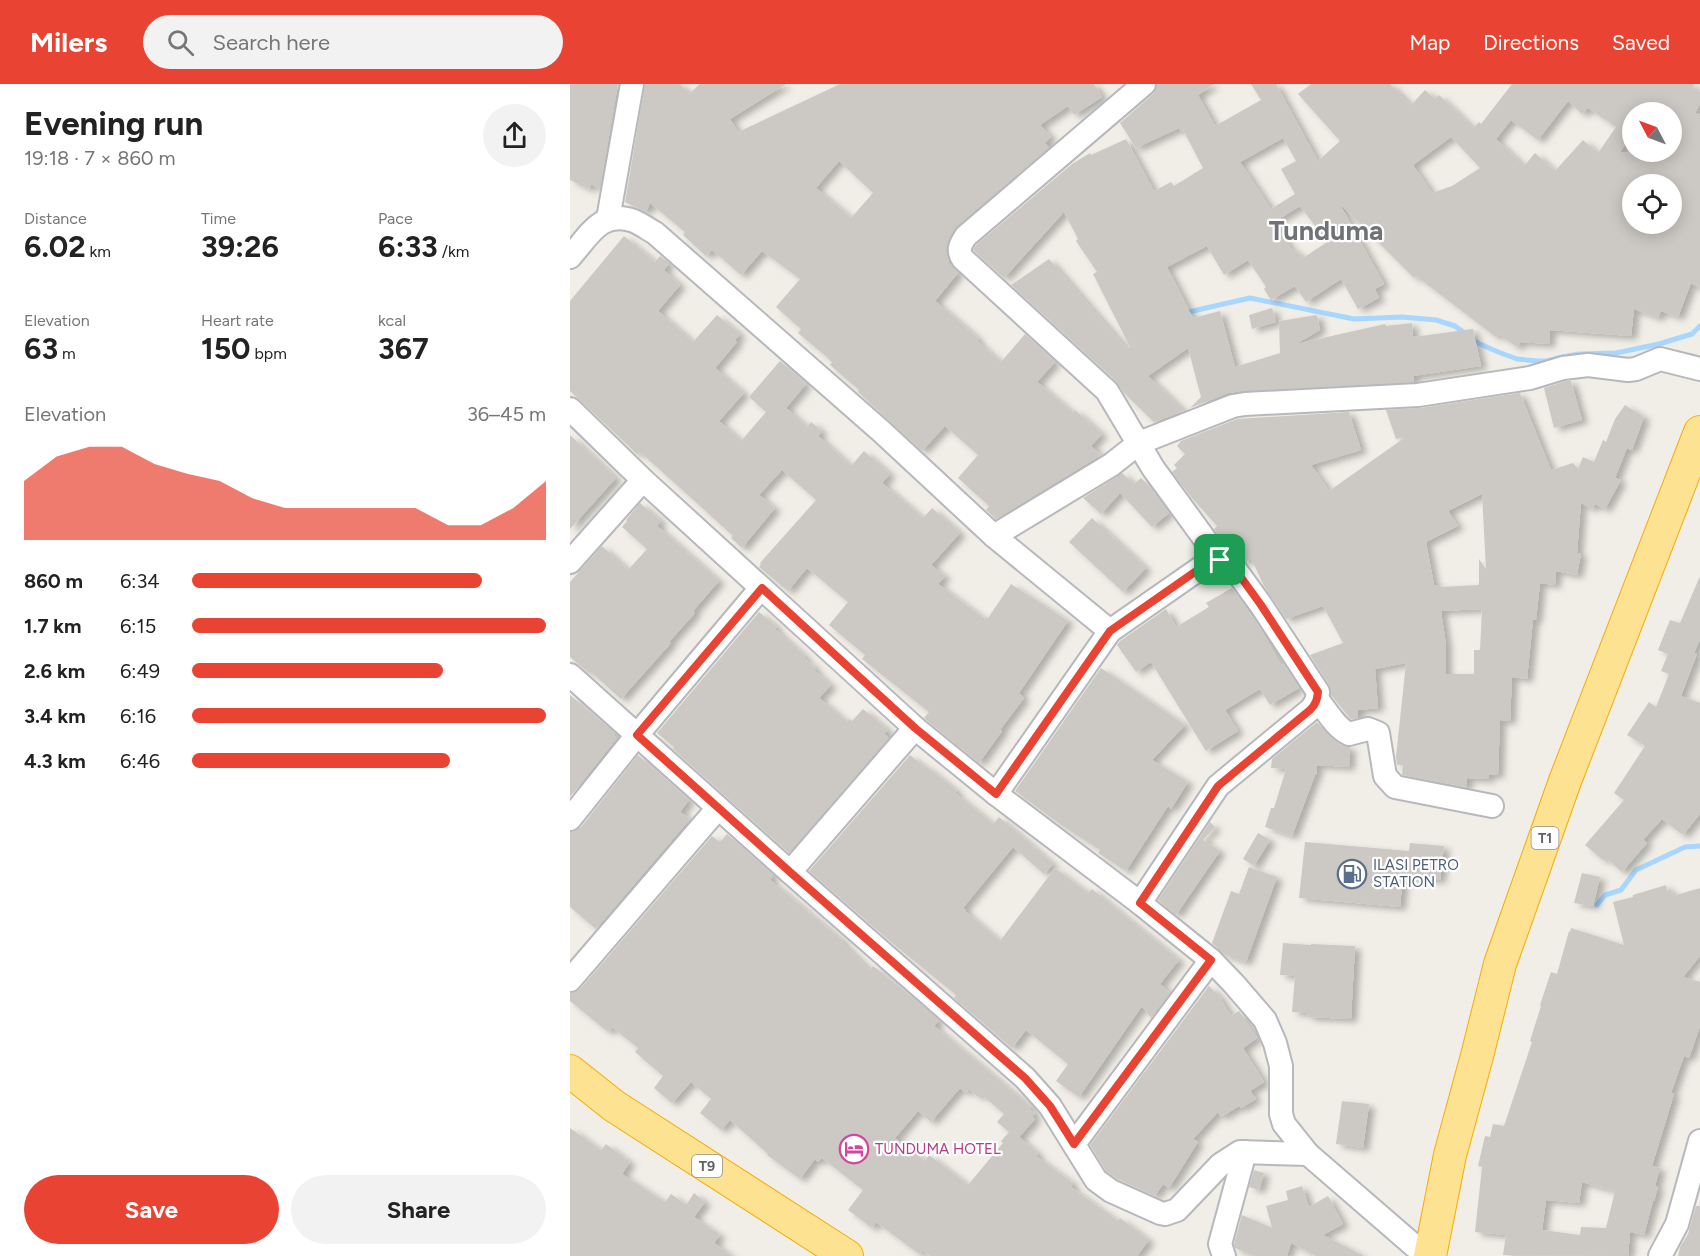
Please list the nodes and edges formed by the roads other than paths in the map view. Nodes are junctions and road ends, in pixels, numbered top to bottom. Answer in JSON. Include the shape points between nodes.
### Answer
{"nodes":[{"id":1,"x":632,"y":84,"type":"edge"},
{"id":2,"x":1144,"y":84,"type":"edge"},
{"id":3,"x":608,"y":219,"type":"junction"},
{"id":4,"x":570,"y":257,"type":"edge"},
{"id":5,"x":1700,"y":369,"type":"edge"},
{"id":6,"x":570,"y":409,"type":"edge"},
{"id":7,"x":1700,"y":432,"type":"edge"},
{"id":8,"x":1138,"y":443,"type":"junction"},
{"id":9,"x":643,"y":480,"type":"junction"},
{"id":10,"x":994,"y":536,"type":"junction"},
{"id":11,"x":1220,"y":560,"type":"junction"},
{"id":12,"x":570,"y":562,"type":"edge"},
{"id":13,"x":762,"y":588,"type":"junction"},
{"id":14,"x":1110,"y":631,"type":"junction"},
{"id":15,"x":570,"y":675,"type":"edge"},
{"id":16,"x":1317,"y":699,"type":"junction"},
{"id":17,"x":915,"y":728,"type":"junction"},
{"id":18,"x":637,"y":735,"type":"junction"},
{"id":19,"x":996,"y":794,"type":"junction"},
{"id":20,"x":1491,"y":806,"type":"dead end"},
{"id":21,"x":718,"y":808,"type":"junction"},
{"id":22,"x":570,"y":819,"type":"edge"},
{"id":23,"x":790,"y":872,"type":"junction"},
{"id":24,"x":1140,"y":903,"type":"junction"},
{"id":25,"x":1211,"y":960,"type":"junction"},
{"id":26,"x":570,"y":980,"type":"edge"},
{"id":27,"x":570,"y":1071,"type":"edge"},
{"id":28,"x":1700,"y":1141,"type":"edge"},
{"id":29,"x":1074,"y":1144,"type":"junction"},
{"id":30,"x":1245,"y":1152,"type":"junction"},
{"id":31,"x":1308,"y":1154,"type":"junction"},
{"id":32,"x":847,"y":1256,"type":"edge"},
{"id":33,"x":1224,"y":1256,"type":"edge"},
{"id":34,"x":1426,"y":1256,"type":"edge"},
{"id":35,"x":1430,"y":1256,"type":"edge"},
{"id":36,"x":1660,"y":1256,"type":"edge"}],
"edges":[{"from":1,"to":3,"type":"street"},
{"from":2,"to":8,"type":"street","via":[[966,236],[959,249],[963,259],[1107,391]]},
{"from":3,"to":4,"type":"street"},
{"from":3,"to":10,"type":"street","via":[[635,221],[655,233]]},
{"from":5,"to":8,"type":"street","via":[[1660,359],[1636,369],[1588,365],[1418,395],[1245,404]]},
{"from":6,"to":9,"type":"street"},
{"from":7,"to":35,"type":"highway","number":"T1","via":[[1565,781],[1500,964],[1450,1155]]},
{"from":8,"to":10,"type":"street","via":[[1111,465]]},
{"from":8,"to":11,"type":"street"},
{"from":9,"to":12,"type":"street"},
{"from":9,"to":13,"type":"street"},
{"from":10,"to":14,"type":"street"},
{"from":11,"to":14,"type":"street","via":[[1212,560]]},
{"from":11,"to":16,"type":"street","via":[[1232,565],[1261,605],[1318,692]]},
{"from":13,"to":17,"type":"street"},
{"from":13,"to":18,"type":"street"},
{"from":14,"to":19,"type":"street"},
{"from":15,"to":18,"type":"street"},
{"from":16,"to":20,"type":"street","via":[[1345,732],[1372,729],[1378,733],[1385,776],[1395,787]]},
{"from":16,"to":24,"type":"street","via":[[1310,710],[1218,786]]},
{"from":17,"to":19,"type":"street"},
{"from":17,"to":23,"type":"street"},
{"from":18,"to":21,"type":"street"},
{"from":18,"to":22,"type":"street"},
{"from":19,"to":24,"type":"street"},
{"from":21,"to":23,"type":"street"},
{"from":21,"to":26,"type":"street"},
{"from":23,"to":29,"type":"street","via":[[1025,1078],[1050,1106]]},
{"from":24,"to":25,"type":"street"},
{"from":25,"to":29,"type":"street"},
{"from":25,"to":31,"type":"street","via":[[1265,1020],[1281,1066],[1282,1119]]},
{"from":27,"to":32,"type":"highway","number":"T9","via":[[614,1106]]},
{"from":28,"to":36,"type":"street","via":[[1677,1224]]},
{"from":29,"to":30,"type":"street","via":[[1096,1180],[1111,1191],[1164,1214],[1177,1210],[1220,1165]]},
{"from":30,"to":31,"type":"street"},
{"from":30,"to":33,"type":"street","via":[[1220,1244]]},
{"from":31,"to":34,"type":"street"}]}
